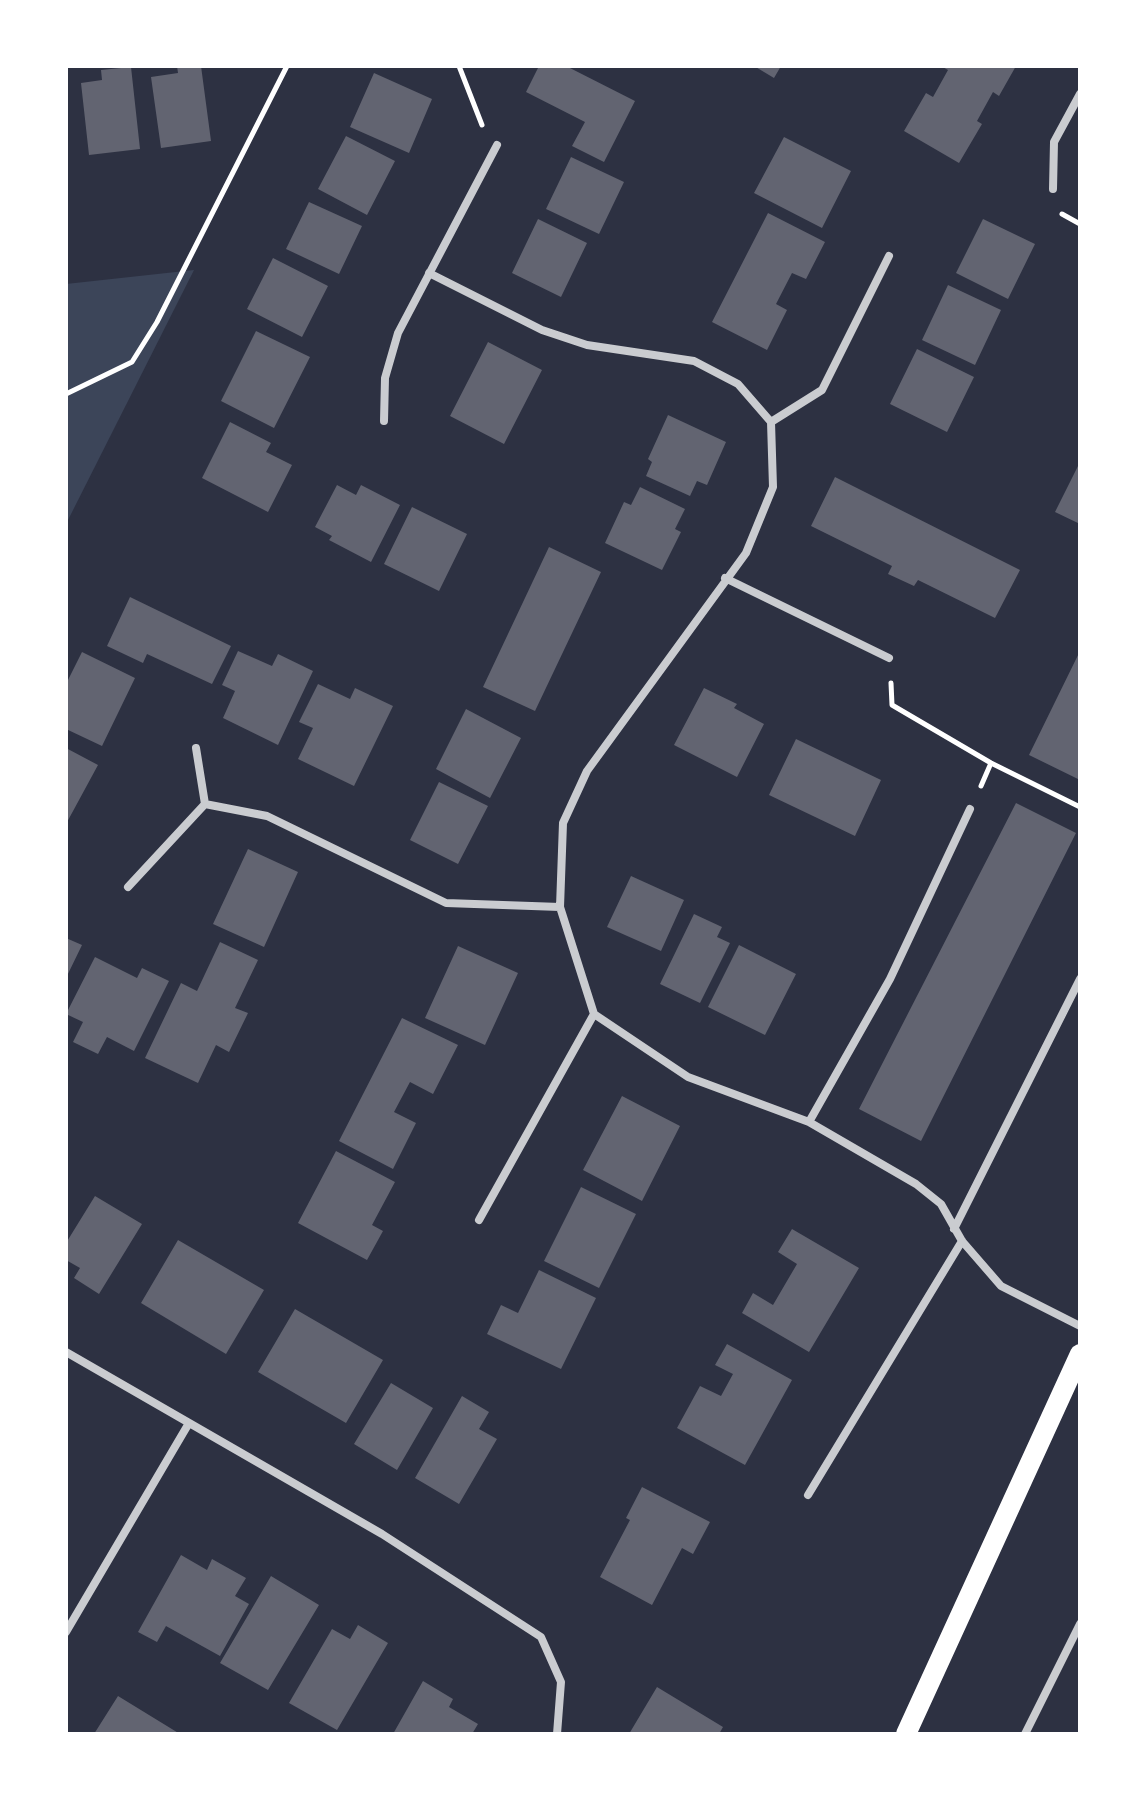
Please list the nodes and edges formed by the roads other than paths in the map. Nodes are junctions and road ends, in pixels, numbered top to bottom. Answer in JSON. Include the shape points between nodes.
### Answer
{"nodes":[{"id":1,"x":1080,"y":94,"type":"edge"},
{"id":2,"x":497,"y":145,"type":"road end"},
{"id":3,"x":1053,"y":189,"type":"dead end"},
{"id":4,"x":889,"y":256,"type":"dead end"},
{"id":5,"x":429,"y":273,"type":"junction"},
{"id":6,"x":384,"y":421,"type":"dead end"},
{"id":7,"x":771,"y":422,"type":"junction"},
{"id":8,"x":725,"y":578,"type":"junction"},
{"id":9,"x":889,"y":658,"type":"road end"},
{"id":10,"x":196,"y":748,"type":"dead end"},
{"id":11,"x":205,"y":804,"type":"junction"},
{"id":12,"x":970,"y":809,"type":"dead end"},
{"id":13,"x":128,"y":887,"type":"dead end"},
{"id":14,"x":560,"y":907,"type":"junction"},
{"id":15,"x":1080,"y":979,"type":"edge"},
{"id":16,"x":594,"y":1014,"type":"junction"},
{"id":17,"x":809,"y":1122,"type":"junction"},
{"id":18,"x":479,"y":1220,"type":"dead end"},
{"id":19,"x":954,"y":1229,"type":"junction"},
{"id":20,"x":962,"y":1241,"type":"junction"},
{"id":21,"x":1080,"y":1326,"type":"edge"},
{"id":22,"x":66,"y":1352,"type":"edge"},
{"id":23,"x":1080,"y":1354,"type":"edge"},
{"id":24,"x":189,"y":1423,"type":"junction"},
{"id":25,"x":808,"y":1495,"type":"dead end"},
{"id":26,"x":1080,"y":1624,"type":"edge"},
{"id":27,"x":66,"y":1632,"type":"edge"},
{"id":28,"x":557,"y":1734,"type":"edge"},
{"id":29,"x":906,"y":1734,"type":"edge"},
{"id":30,"x":1025,"y":1734,"type":"edge"}],
"edges":[{"from":1,"to":3,"type":"street","via":[[1054,142]]},
{"from":2,"to":5,"type":"street"},
{"from":4,"to":7,"type":"street","via":[[822,390]]},
{"from":5,"to":6,"type":"street","via":[[398,333],[385,378]]},
{"from":5,"to":7,"type":"street","via":[[542,330],[587,345],[694,361],[738,384]]},
{"from":7,"to":8,"type":"street","via":[[773,487],[746,553]]},
{"from":8,"to":9,"type":"street"},
{"from":8,"to":14,"type":"street","via":[[587,771],[563,823]]},
{"from":10,"to":11,"type":"street"},
{"from":11,"to":13,"type":"street"},
{"from":11,"to":14,"type":"street","via":[[267,816],[446,903]]},
{"from":12,"to":17,"type":"street","via":[[890,979]]},
{"from":14,"to":16,"type":"street"},
{"from":15,"to":19,"type":"street"},
{"from":16,"to":17,"type":"street","via":[[688,1077]]},
{"from":16,"to":18,"type":"street"},
{"from":17,"to":19,"type":"street","via":[[916,1184],[941,1204]]},
{"from":19,"to":20,"type":"street"},
{"from":20,"to":21,"type":"street","via":[[1001,1286]]},
{"from":20,"to":25,"type":"street"},
{"from":22,"to":24,"type":"street"},
{"from":23,"to":29,"type":"main road"},
{"from":24,"to":27,"type":"street"},
{"from":24,"to":28,"type":"street","via":[[382,1534],[541,1637],[561,1682]]},
{"from":26,"to":30,"type":"street"}]}
